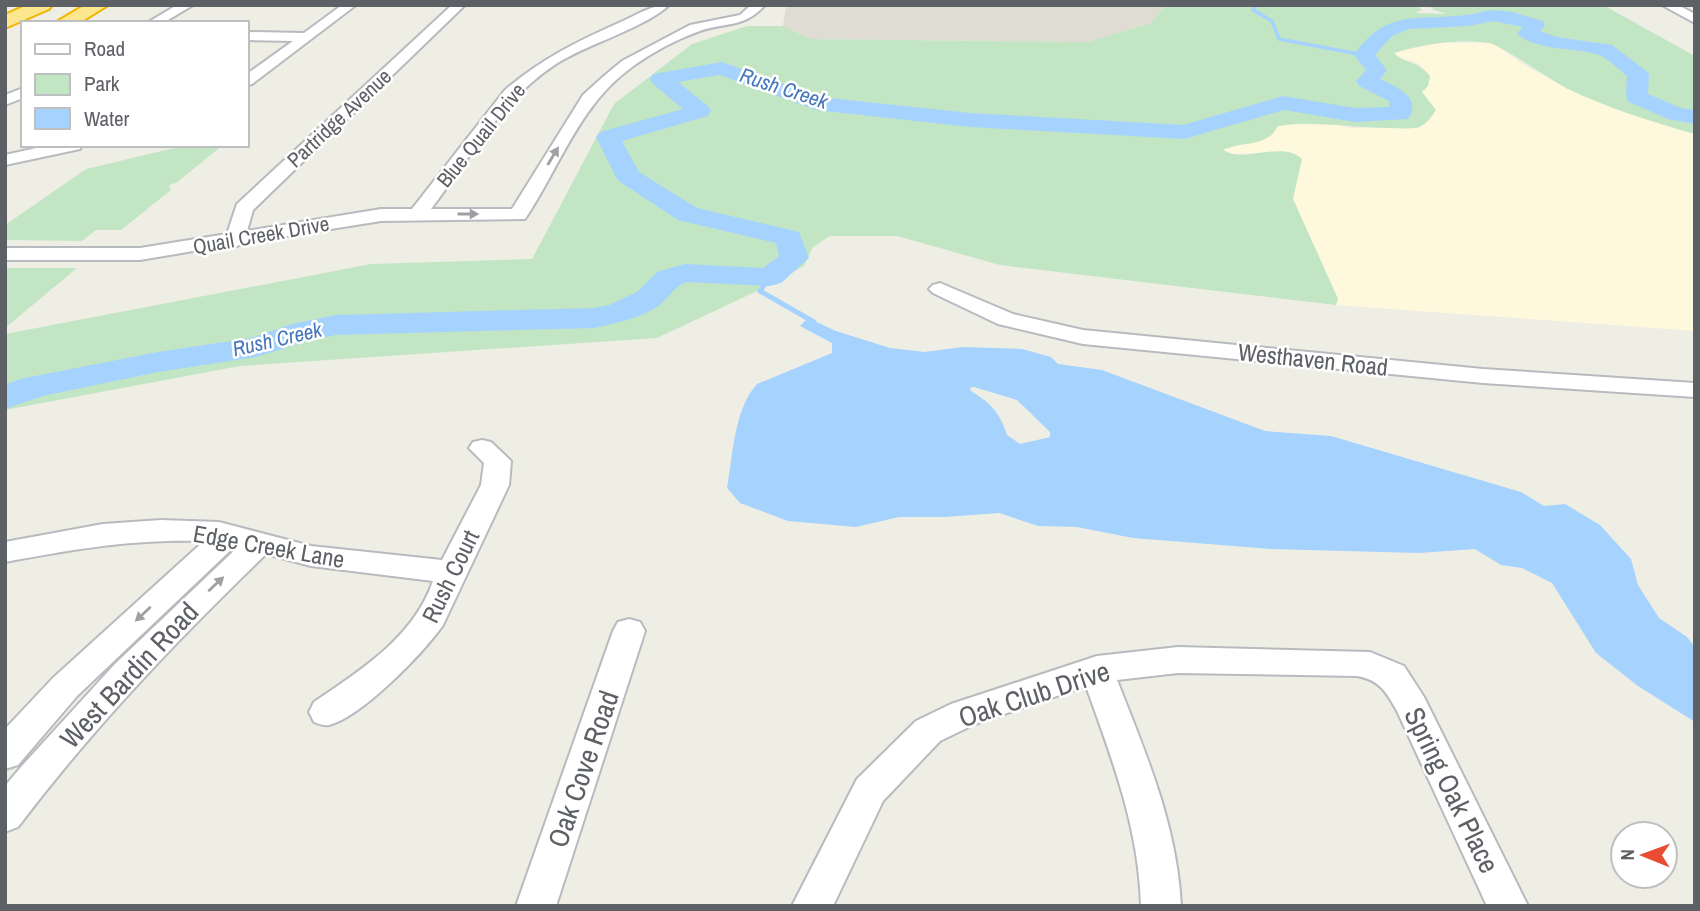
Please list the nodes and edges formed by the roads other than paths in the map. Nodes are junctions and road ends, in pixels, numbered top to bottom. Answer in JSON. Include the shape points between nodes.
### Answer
{"nodes":[{"id":1,"x":43,"y":5,"type":"edge"},
{"id":2,"x":99,"y":5,"type":"edge"},
{"id":3,"x":187,"y":5,"type":"edge"},
{"id":4,"x":350,"y":5,"type":"edge"},
{"id":5,"x":460,"y":5,"type":"edge"},
{"id":6,"x":663,"y":5,"type":"edge"},
{"id":7,"x":759,"y":5,"type":"edge"},
{"id":8,"x":1668,"y":5,"type":"edge"},
{"id":9,"x":737,"y":13,"type":"edge"},
{"id":10,"x":1695,"y":19,"type":"edge"},
{"id":11,"x":68,"y":21,"type":"edge"},
{"id":12,"x":157,"y":21,"type":"edge"},
{"id":13,"x":5,"y":22,"type":"edge"},
{"id":14,"x":248,"y":36,"type":"edge"},
{"id":15,"x":307,"y":37,"type":"junction"},
{"id":16,"x":248,"y":79,"type":"edge"},
{"id":17,"x":21,"y":93,"type":"edge"},
{"id":18,"x":5,"y":102,"type":"edge"},
{"id":19,"x":65,"y":147,"type":"edge"},
{"id":20,"x":5,"y":160,"type":"edge"},
{"id":21,"x":418,"y":214,"type":"junction"},
{"id":22,"x":518,"y":215,"type":"joint"},
{"id":23,"x":235,"y":241,"type":"junction"},
{"id":24,"x":5,"y":254,"type":"edge"},
{"id":25,"x":940,"y":289,"type":"dead end"},
{"id":26,"x":1695,"y":390,"type":"edge"},
{"id":27,"x":482,"y":448,"type":"dead end"},
{"id":28,"x":245,"y":539,"type":"junction"},
{"id":29,"x":5,"y":552,"type":"edge"},
{"id":30,"x":451,"y":572,"type":"junction"},
{"id":31,"x":629,"y":631,"type":"dead end"},
{"id":32,"x":1097,"y":669,"type":"junction"},
{"id":33,"x":1394,"y":675,"type":"joint"},
{"id":34,"x":326,"y":712,"type":"dead end"},
{"id":35,"x":5,"y":754,"type":"edge"},
{"id":36,"x":5,"y":815,"type":"edge"},
{"id":37,"x":537,"y":906,"type":"edge"},
{"id":38,"x":812,"y":906,"type":"edge"},
{"id":39,"x":1161,"y":906,"type":"edge"},
{"id":40,"x":1508,"y":906,"type":"edge"}],
"edges":[{"from":1,"to":13,"type":"highway"},
{"from":2,"to":11,"type":"highway"},
{"from":3,"to":12,"type":"street"},
{"from":4,"to":15,"type":"street"},
{"from":5,"to":23,"type":"street","name":"Partridge Avenue","via":[[244,208]]},
{"from":6,"to":21,"type":"street","name":"Blue Quail Drive","via":[[579,45],[527,78],[510,93]]},
{"from":7,"to":9,"type":"street"},
{"from":8,"to":10,"type":"street"},
{"from":22,"to":9,"type":"street","one_way":true,"via":[[591,95],[627,64],[695,28]]},
{"from":14,"to":15,"type":"street"},
{"from":15,"to":16,"type":"street"},
{"from":17,"to":18,"type":"street"},
{"from":19,"to":20,"type":"street"},
{"from":21,"to":22,"type":"street","name":"Quail Creek Drive","one_way":true},
{"from":21,"to":23,"type":"street","name":"Quail Creek Drive","via":[[354,218]]},
{"from":23,"to":24,"type":"street","name":"Quail Creek Drive","via":[[128,255]]},
{"from":25,"to":26,"type":"street","name":"Westhaven Road","via":[[1006,319],[1083,337],[1483,376]]},
{"from":27,"to":30,"type":"street","name":"Rush Court","via":[[498,461],[495,485]]},
{"from":28,"to":29,"type":"street","name":"Edge Creek Lane","via":[[219,532],[161,530],[103,534]]},
{"from":28,"to":30,"type":"street","name":"Edge Creek Lane","via":[[311,556]]},
{"from":28,"to":35,"type":"street","name":"West Bardin Road","one_way":true,"via":[[65,687]]},
{"from":36,"to":28,"type":"street","name":"West Bardin Road","one_way":true},
{"from":30,"to":34,"type":"street","name":"Rush Court","via":[[425,630],[399,658]]},
{"from":31,"to":37,"type":"street","name":"Oak Cove Road"},
{"from":32,"to":33,"type":"street","name":"Oak Club Drive","via":[[1178,660],[1357,663],[1382,667]]},
{"from":32,"to":38,"type":"street","name":"Oak Club Drive","via":[[963,714],[928,731],[870,790]]},
{"from":32,"to":39,"type":"street","via":[[1148,815],[1162,884]]},
{"from":33,"to":40,"type":"street","name":"Spring Oak Place"}]}
